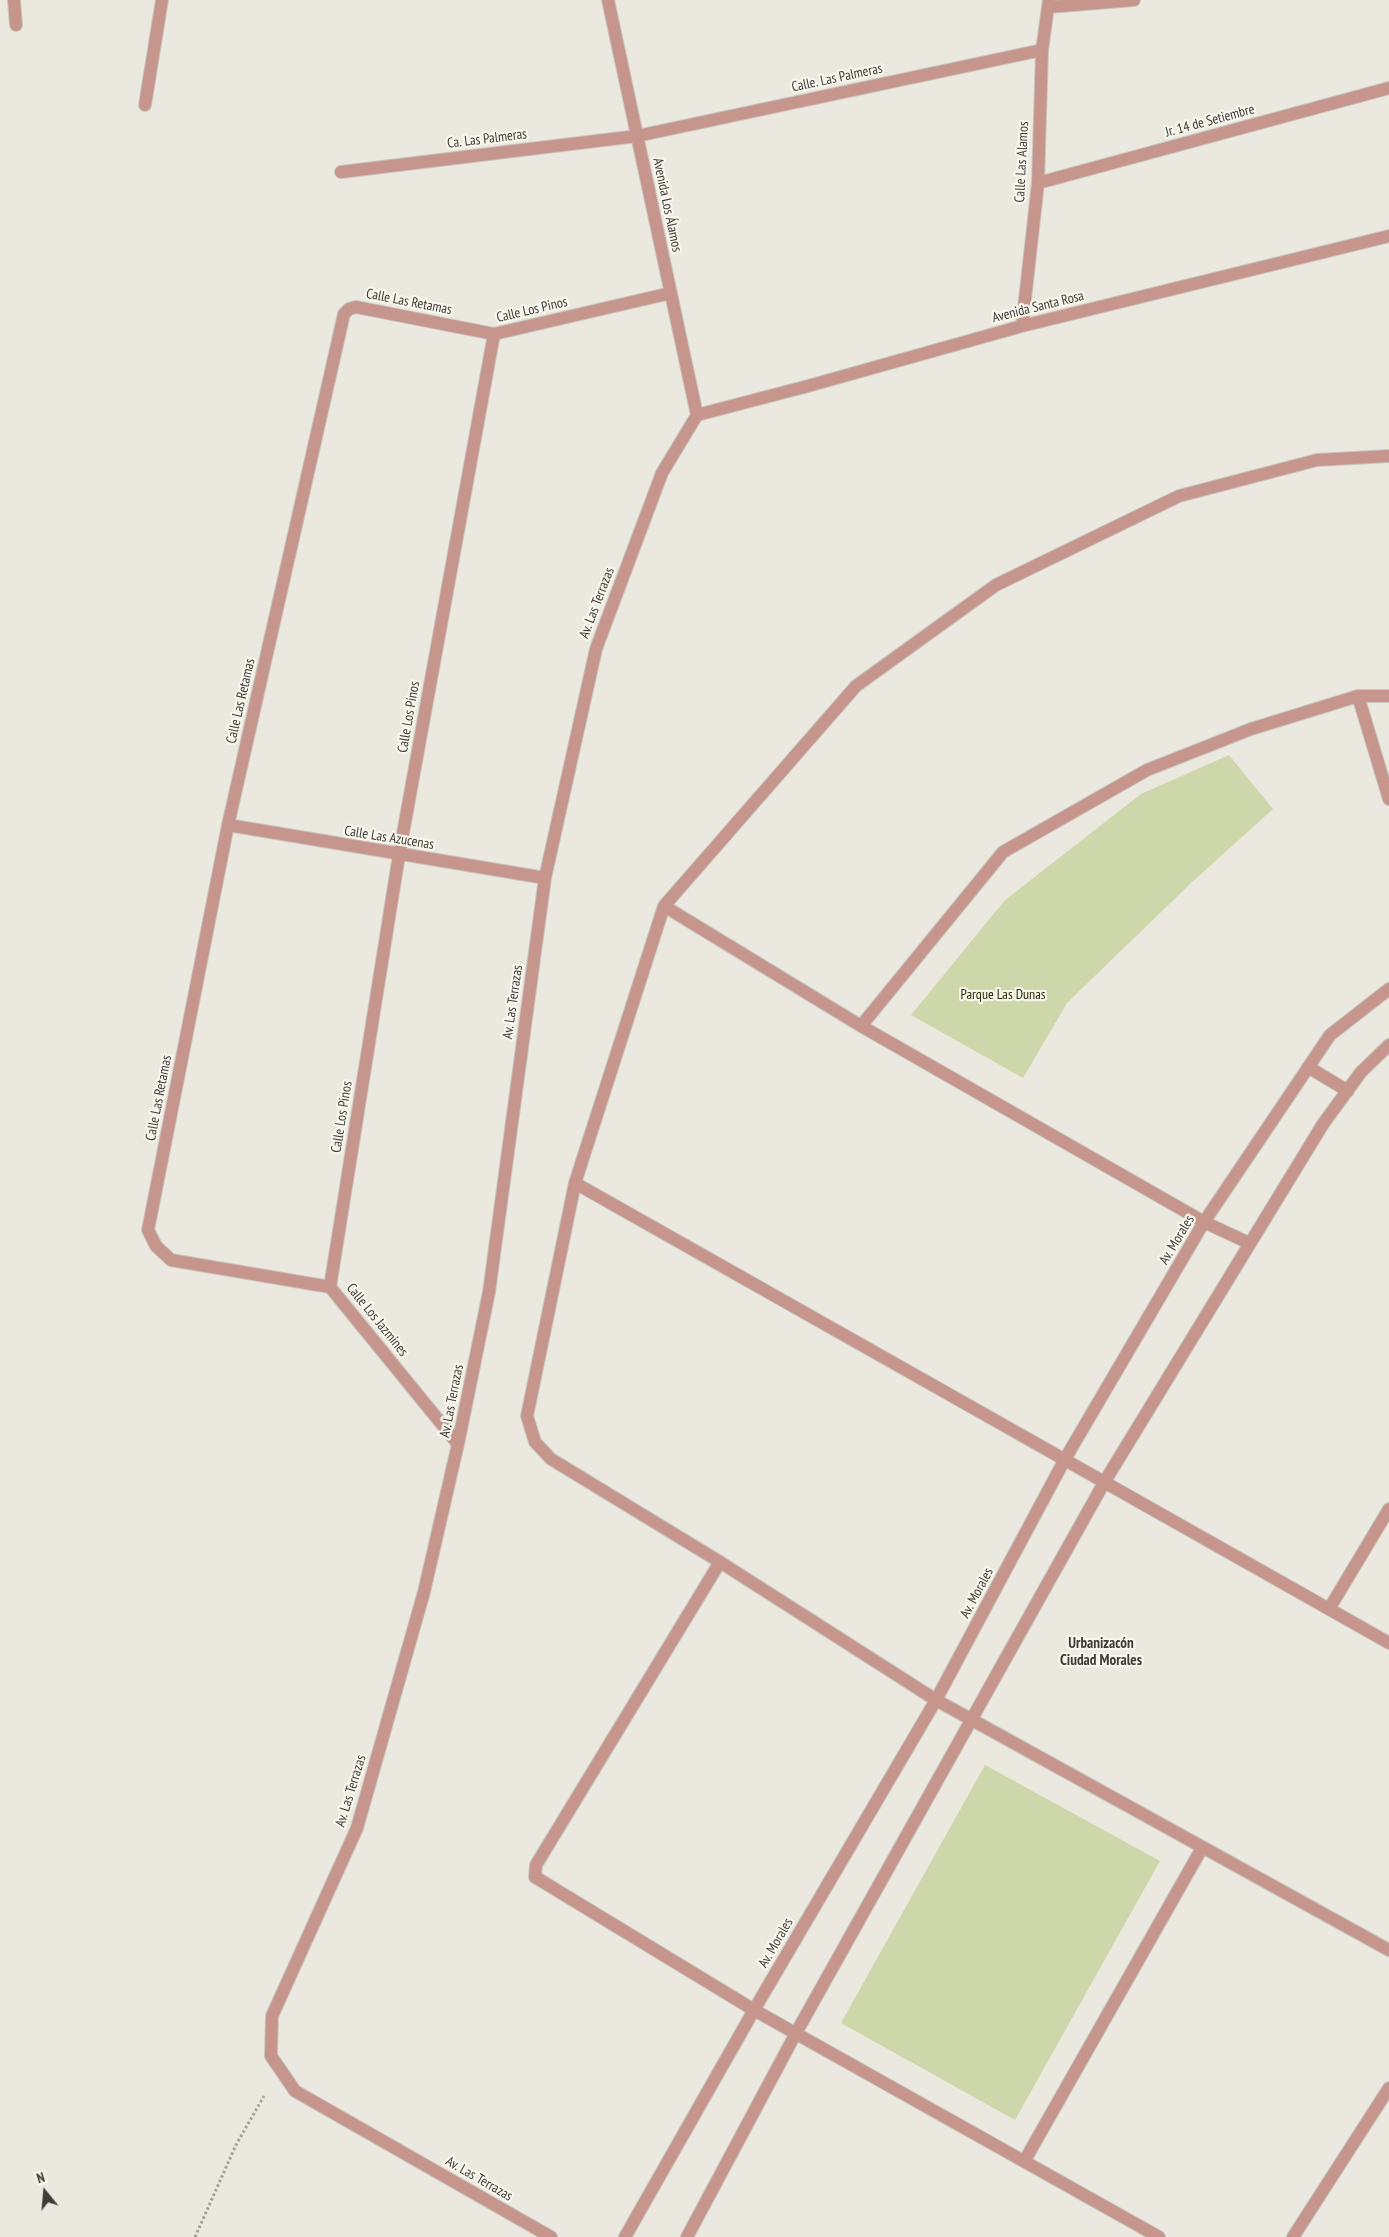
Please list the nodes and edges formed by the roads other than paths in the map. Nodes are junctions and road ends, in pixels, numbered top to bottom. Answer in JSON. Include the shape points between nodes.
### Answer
{"nodes":[{"id":1,"x":14,"y":0,"type":"edge"},
{"id":2,"x":162,"y":0,"type":"edge"},
{"id":3,"x":608,"y":0,"type":"edge"},
{"id":4,"x":1134,"y":0,"type":"edge"},
{"id":5,"x":1049,"y":4,"type":"edge"},
{"id":6,"x":16,"y":25,"type":"dead end"},
{"id":7,"x":1042,"y":50,"type":"junction"},
{"id":8,"x":1389,"y":88,"type":"edge"},
{"id":9,"x":145,"y":106,"type":"dead end"},
{"id":10,"x":637,"y":136,"type":"junction"},
{"id":11,"x":341,"y":172,"type":"dead end"},
{"id":12,"x":1038,"y":183,"type":"junction"},
{"id":13,"x":1389,"y":236,"type":"edge"},
{"id":14,"x":671,"y":293,"type":"junction"},
{"id":15,"x":1022,"y":326,"type":"junction"},
{"id":16,"x":494,"y":334,"type":"junction"},
{"id":17,"x":697,"y":416,"type":"junction"},
{"id":18,"x":1389,"y":456,"type":"edge"},
{"id":19,"x":1358,"y":696,"type":"junction"},
{"id":20,"x":1389,"y":696,"type":"edge"},
{"id":21,"x":1389,"y":799,"type":"edge"},
{"id":22,"x":228,"y":825,"type":"junction"},
{"id":23,"x":399,"y":855,"type":"junction"},
{"id":24,"x":545,"y":878,"type":"junction"},
{"id":25,"x":664,"y":906,"type":"junction"},
{"id":26,"x":1389,"y":988,"type":"edge"},
{"id":27,"x":861,"y":1026,"type":"junction"},
{"id":28,"x":1389,"y":1046,"type":"edge"},
{"id":29,"x":1308,"y":1067,"type":"junction"},
{"id":30,"x":1348,"y":1091,"type":"junction"},
{"id":31,"x":575,"y":1183,"type":"junction"},
{"id":32,"x":1204,"y":1222,"type":"junction"},
{"id":33,"x":1249,"y":1243,"type":"junction"},
{"id":34,"x":156,"y":1246,"type":"joint"},
{"id":35,"x":330,"y":1287,"type":"junction"},
{"id":36,"x":458,"y":1444,"type":"junction"},
{"id":37,"x":1066,"y":1459,"type":"junction"},
{"id":38,"x":1105,"y":1482,"type":"junction"},
{"id":39,"x":1389,"y":1509,"type":"edge"},
{"id":40,"x":720,"y":1562,"type":"junction"},
{"id":41,"x":1329,"y":1609,"type":"junction"},
{"id":42,"x":1389,"y":1643,"type":"edge"},
{"id":43,"x":936,"y":1700,"type":"junction"},
{"id":44,"x":972,"y":1721,"type":"junction"},
{"id":45,"x":1202,"y":1848,"type":"junction"},
{"id":46,"x":1389,"y":1950,"type":"edge"},
{"id":47,"x":754,"y":2010,"type":"junction"},
{"id":48,"x":796,"y":2033,"type":"junction"},
{"id":49,"x":1389,"y":2088,"type":"edge"},
{"id":50,"x":1024,"y":2160,"type":"junction"},
{"id":51,"x":551,"y":2237,"type":"edge"},
{"id":52,"x":625,"y":2237,"type":"edge"},
{"id":53,"x":686,"y":2237,"type":"edge"},
{"id":54,"x":1158,"y":2237,"type":"edge"},
{"id":55,"x":1293,"y":2237,"type":"edge"}],
"edges":[{"from":1,"to":6,"type":"street"},
{"from":2,"to":9,"type":"street"},
{"from":3,"to":10,"type":"street","name":"Avenida Los Álamos"},
{"from":4,"to":5,"type":"street"},
{"from":5,"to":7,"type":"street","name":"Calle Las Alamos"},
{"from":7,"to":10,"type":"street","name":"Calle. Las Palmeras"},
{"from":7,"to":12,"type":"street","name":"Calle Las Alamos"},
{"from":8,"to":12,"type":"street","name":"Jr. 14 de Setiembre"},
{"from":10,"to":11,"type":"street","name":"Ca. Las Palmeras"},
{"from":10,"to":14,"type":"street","name":"Avenida Los Álamos"},
{"from":12,"to":15,"type":"street","name":"Calle Las Alamos"},
{"from":13,"to":15,"type":"street","name":"Avenida Santa Rosa"},
{"from":14,"to":16,"type":"street","name":"Calle Los Pinos"},
{"from":14,"to":17,"type":"street","name":"Avenida Los Álamos"},
{"from":15,"to":17,"type":"street","name":"Avenida Santa Rosa"},
{"from":16,"to":22,"type":"street","name":"Calle Las Retamas","via":[[356,307],[344,314]]},
{"from":16,"to":23,"type":"street","name":"Calle Los Pinos"},
{"from":17,"to":24,"type":"street","name":"Av. Las Terrazas","via":[[662,473],[596,649]]},
{"from":18,"to":25,"type":"street","via":[[1317,460],[1179,496],[996,585],[856,686]]},
{"from":19,"to":20,"type":"street"},
{"from":19,"to":21,"type":"street"},
{"from":19,"to":27,"type":"street","via":[[1251,729],[1147,770],[1003,852]]},
{"from":22,"to":23,"type":"street","name":"Calle Las Azucenas"},
{"from":22,"to":34,"type":"street","name":"Calle Las Retamas","via":[[148,1230]]},
{"from":23,"to":24,"type":"street","name":"Calle Las Azucenas"},
{"from":23,"to":35,"type":"street","name":"Calle Los Pinos"},
{"from":24,"to":36,"type":"street","name":"Av. Las Terrazas","via":[[489,1292]]},
{"from":25,"to":27,"type":"street"},
{"from":25,"to":31,"type":"street"},
{"from":26,"to":29,"type":"street","name":"Av. Morales","via":[[1330,1035]]},
{"from":27,"to":32,"type":"street"},
{"from":28,"to":30,"type":"street","via":[[1361,1072]]},
{"from":29,"to":30,"type":"street"},
{"from":29,"to":32,"type":"street","name":"Av. Morales"},
{"from":30,"to":33,"type":"street","via":[[1323,1124]]},
{"from":31,"to":37,"type":"street"},
{"from":31,"to":40,"type":"street","via":[[527,1416],[535,1442],[551,1459]]},
{"from":32,"to":33,"type":"street"},
{"from":32,"to":37,"type":"street","name":"Av. Morales"},
{"from":33,"to":38,"type":"street"},
{"from":34,"to":35,"type":"street","name":"Calle Los Jazmines","via":[[171,1260]]},
{"from":35,"to":36,"type":"street","name":"Calle Los Jazmines"},
{"from":36,"to":51,"type":"street","name":"Av. Las Terrazas","via":[[424,1592],[357,1828],[272,2016],[272,2056],[295,2091]]},
{"from":37,"to":38,"type":"street"},
{"from":37,"to":43,"type":"street","name":"Av. Morales"},
{"from":38,"to":41,"type":"street"},
{"from":38,"to":44,"type":"street"},
{"from":39,"to":41,"type":"street"},
{"from":40,"to":43,"type":"street"},
{"from":40,"to":47,"type":"street","via":[[536,1865],[535,1877]]},
{"from":41,"to":42,"type":"street"},
{"from":43,"to":44,"type":"street"},
{"from":43,"to":47,"type":"street","name":"Av. Morales"},
{"from":44,"to":45,"type":"street"},
{"from":44,"to":48,"type":"street"},
{"from":45,"to":46,"type":"street"},
{"from":45,"to":50,"type":"street"},
{"from":47,"to":48,"type":"street"},
{"from":47,"to":52,"type":"street","name":"Av. Morales"},
{"from":48,"to":50,"type":"street"},
{"from":48,"to":53,"type":"street"},
{"from":49,"to":55,"type":"street"},
{"from":50,"to":54,"type":"street"}]}
